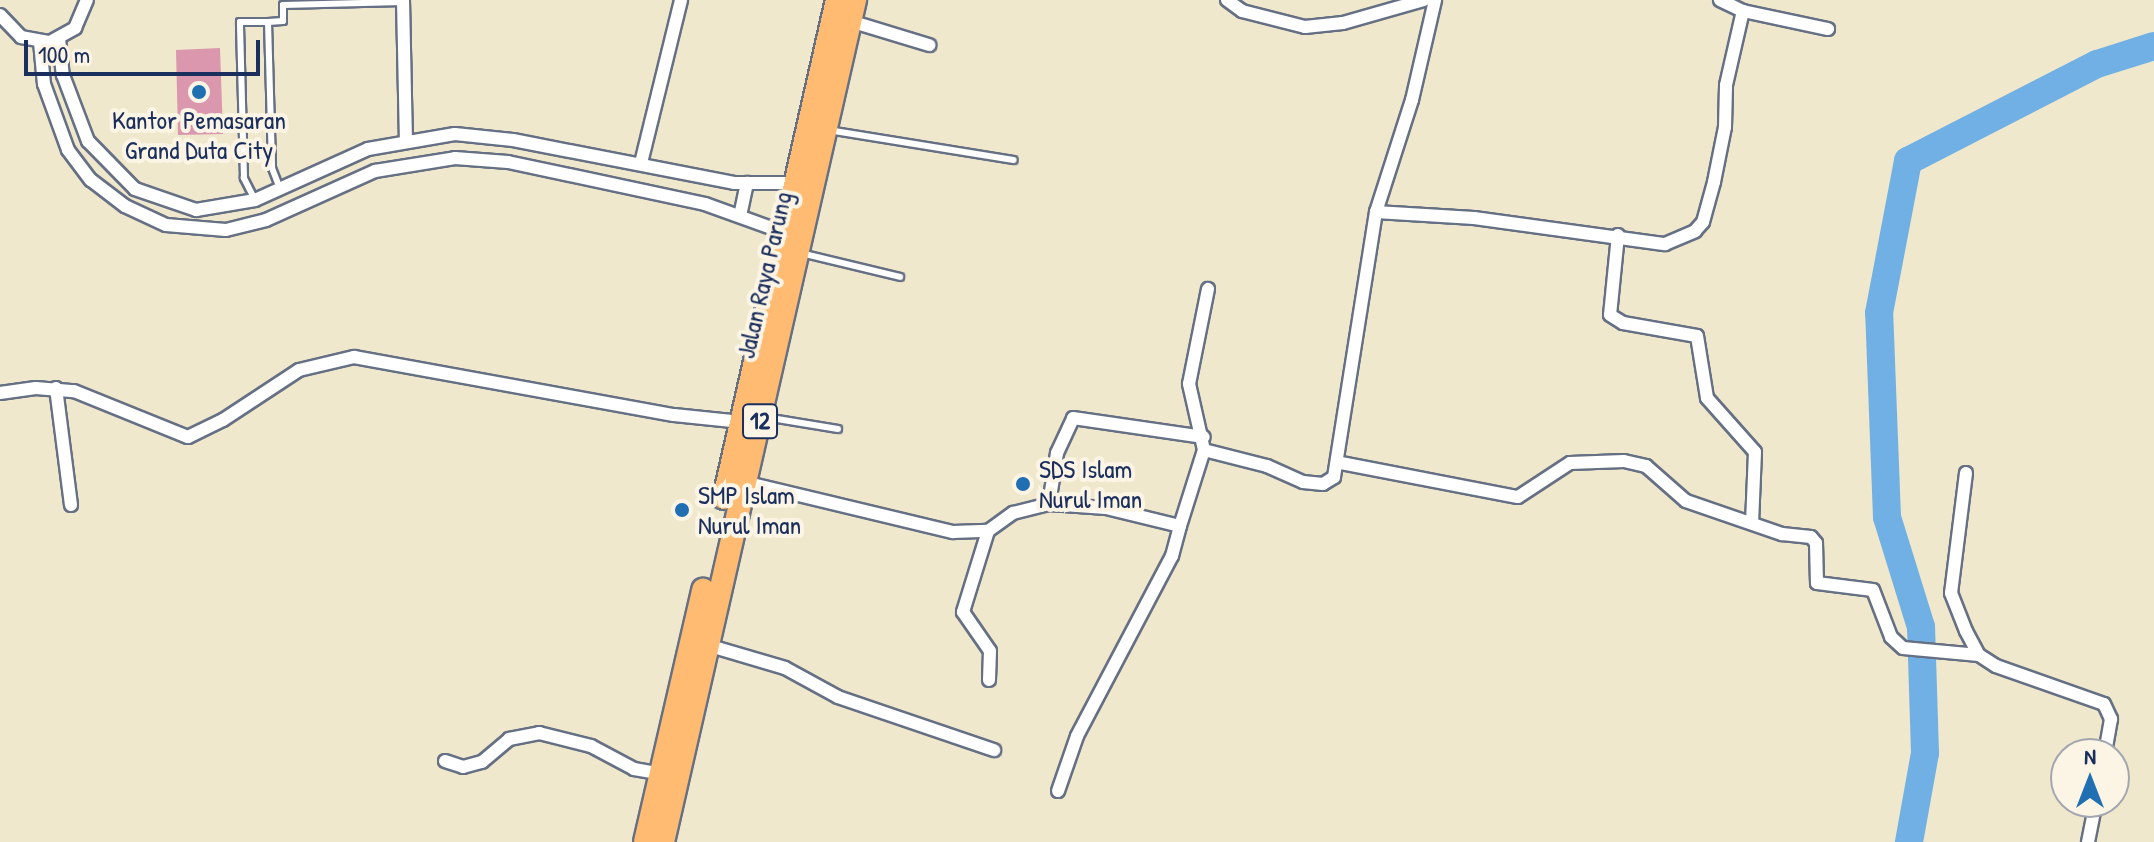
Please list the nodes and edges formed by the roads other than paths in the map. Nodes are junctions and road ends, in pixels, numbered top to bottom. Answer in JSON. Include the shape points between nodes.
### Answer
{"nodes":[{"id":1,"x":87,"y":0,"type":"edge"},
{"id":2,"x":681,"y":0,"type":"edge"},
{"id":3,"x":837,"y":0,"type":"edge"},
{"id":4,"x":1227,"y":0,"type":"edge"},
{"id":5,"x":1424,"y":0,"type":"edge"},
{"id":6,"x":1435,"y":0,"type":"edge"},
{"id":7,"x":1720,"y":0,"type":"edge"},
{"id":8,"x":403,"y":1,"type":"edge"},
{"id":9,"x":852,"y":11,"type":"edge"},
{"id":10,"x":1743,"y":11,"type":"junction"},
{"id":11,"x":0,"y":15,"type":"edge"},
{"id":12,"x":268,"y":22,"type":"junction"},
{"id":13,"x":1828,"y":29,"type":"dead end"},
{"id":14,"x":59,"y":39,"type":"junction"},
{"id":15,"x":40,"y":42,"type":"junction"},
{"id":16,"x":929,"y":45,"type":"dead end"},
{"id":17,"x":825,"y":129,"type":"junction"},
{"id":18,"x":455,"y":134,"type":"junction"},
{"id":19,"x":406,"y":140,"type":"junction"},
{"id":20,"x":455,"y":158,"type":"junction"},
{"id":21,"x":1014,"y":160,"type":"dead end"},
{"id":22,"x":641,"y":163,"type":"junction"},
{"id":23,"x":711,"y":179,"type":"junction"},
{"id":24,"x":747,"y":183,"type":"junction"},
{"id":25,"x":803,"y":184,"type":"junction"},
{"id":26,"x":280,"y":189,"type":"junction"},
{"id":27,"x":255,"y":200,"type":"junction"},
{"id":28,"x":705,"y":204,"type":"junction"},
{"id":29,"x":1376,"y":212,"type":"junction"},
{"id":30,"x":740,"y":216,"type":"junction"},
{"id":31,"x":266,"y":220,"type":"junction"},
{"id":32,"x":1618,"y":235,"type":"junction"},
{"id":33,"x":793,"y":240,"type":"junction"},
{"id":34,"x":900,"y":277,"type":"dead end"},
{"id":35,"x":1208,"y":289,"type":"dead end"},
{"id":36,"x":56,"y":388,"type":"junction"},
{"id":37,"x":0,"y":393,"type":"edge"},
{"id":38,"x":752,"y":419,"type":"junction"},
{"id":39,"x":838,"y":429,"type":"dead end"},
{"id":40,"x":1204,"y":444,"type":"junction"},
{"id":41,"x":1341,"y":463,"type":"junction"},
{"id":42,"x":1966,"y":473,"type":"dead end"},
{"id":43,"x":744,"y":482,"type":"junction"},
{"id":44,"x":1049,"y":504,"type":"junction"},
{"id":45,"x":71,"y":505,"type":"dead end"},
{"id":46,"x":1752,"y":523,"type":"junction"},
{"id":47,"x":1180,"y":526,"type":"junction"},
{"id":48,"x":988,"y":531,"type":"junction"},
{"id":49,"x":707,"y":645,"type":"junction"},
{"id":50,"x":1972,"y":654,"type":"junction"},
{"id":51,"x":989,"y":680,"type":"dead end"},
{"id":52,"x":689,"y":687,"type":"junction"},
{"id":53,"x":2108,"y":738,"type":"edge"},
{"id":54,"x":994,"y":750,"type":"dead end"},
{"id":55,"x":445,"y":761,"type":"dead end"},
{"id":56,"x":661,"y":774,"type":"junction"},
{"id":57,"x":1058,"y":791,"type":"dead end"},
{"id":58,"x":2093,"y":818,"type":"edge"},
{"id":59,"x":645,"y":842,"type":"edge"},
{"id":60,"x":663,"y":842,"type":"edge"},
{"id":61,"x":2088,"y":842,"type":"edge"}],
"edges":[{"from":1,"to":14,"type":"street","via":[[75,28]]},
{"from":2,"to":22,"type":"street"},
{"from":3,"to":25,"type":"highway","name":"Jalan Raya Parung","number":"12"},
{"from":4,"to":5,"type":"street","via":[[1242,11],[1305,27],[1343,23]]},
{"from":6,"to":29,"type":"street","via":[[1412,100]]},
{"from":7,"to":10,"type":"street"},
{"from":8,"to":12,"type":"lane","via":[[283,5],[283,21]]},
{"from":8,"to":19,"type":"street"},
{"from":9,"to":16,"type":"street"},
{"from":9,"to":17,"type":"highway","name":"Jalan Raya Parung","number":"12"},
{"from":10,"to":13,"type":"street"},
{"from":10,"to":32,"type":"street","via":[[1703,222],[1683,240],[1665,244]]},
{"from":11,"to":15,"type":"street","via":[[12,31]]},
{"from":12,"to":26,"type":"lane","via":[[272,168]]},
{"from":12,"to":27,"type":"lane","via":[[240,22],[244,178]]},
{"from":14,"to":15,"type":"street"},
{"from":14,"to":27,"type":"street","via":[[63,75],[88,141],[135,189],[196,210]]},
{"from":15,"to":31,"type":"street","via":[[44,84],[54,114],[68,150],[91,180],[125,206],[166,225],[226,230]]},
{"from":17,"to":21,"type":"lane"},
{"from":17,"to":25,"type":"highway","name":"Jalan Raya Parung","number":"12"},
{"from":18,"to":19,"type":"street"},
{"from":18,"to":20,"type":"street"},
{"from":18,"to":22,"type":"street"},
{"from":19,"to":26,"type":"street","via":[[325,165]]},
{"from":20,"to":28,"type":"street","via":[[508,162]]},
{"from":20,"to":31,"type":"street","via":[[375,171]]},
{"from":22,"to":23,"type":"street"},
{"from":23,"to":24,"type":"street"},
{"from":23,"to":28,"type":"street"},
{"from":24,"to":25,"type":"street"},
{"from":24,"to":30,"type":"street"},
{"from":25,"to":33,"type":"highway","name":"Jalan Raya Parung","number":"12"},
{"from":26,"to":27,"type":"street"},
{"from":27,"to":31,"type":"street"},
{"from":28,"to":30,"type":"street"},
{"from":29,"to":32,"type":"street"},
{"from":29,"to":41,"type":"street"},
{"from":30,"to":33,"type":"street"},
{"from":32,"to":46,"type":"street","via":[[1610,315],[1623,323],[1697,336],[1707,398],[1754,447],[1758,467]]},
{"from":33,"to":34,"type":"lane"},
{"from":33,"to":38,"type":"highway","name":"Jalan Raya Parung","number":"12"},
{"from":35,"to":40,"type":"street","via":[[1189,384]]},
{"from":36,"to":37,"type":"street"},
{"from":36,"to":38,"type":"street","via":[[188,437],[299,370],[354,357],[674,415]]},
{"from":36,"to":45,"type":"street"},
{"from":38,"to":39,"type":"lane"},
{"from":38,"to":43,"type":"highway","name":"Jalan Raya Parung","number":"12"},
{"from":38,"to":52,"type":"highway","name":"Jalan Raya Parung","number":"12"},
{"from":40,"to":41,"type":"street","via":[[1316,484],[1331,481]]},
{"from":40,"to":44,"type":"street","via":[[1073,418],[1057,453]]},
{"from":40,"to":47,"type":"street"},
{"from":41,"to":46,"type":"street","via":[[1518,497],[1570,463],[1624,461],[1646,466],[1686,501]]},
{"from":42,"to":50,"type":"street","via":[[1951,593]]},
{"from":43,"to":48,"type":"street","via":[[953,532]]},
{"from":43,"to":49,"type":"highway","name":"Jalan Raya Parung","number":"12"},
{"from":44,"to":47,"type":"street","via":[[1106,508]]},
{"from":44,"to":48,"type":"street","via":[[1013,513]]},
{"from":46,"to":50,"type":"street","via":[[1811,537],[1816,543],[1817,583],[1873,590],[1891,637],[1903,648]]},
{"from":47,"to":57,"type":"street","via":[[1160,580],[1077,736]]},
{"from":48,"to":51,"type":"street","via":[[963,612],[990,651]]},
{"from":49,"to":52,"type":"highway","name":"Jalan Raya Parung","number":"12"},
{"from":49,"to":54,"type":"street","via":[[785,668],[838,697]]},
{"from":50,"to":53,"type":"street","via":[[2012,674],[2104,704],[2111,719]]},
{"from":52,"to":56,"type":"highway","name":"Jalan Raya Parung","number":"12"},
{"from":52,"to":60,"type":"highway","name":"Jalan Raya Parung","number":"12"},
{"from":55,"to":56,"type":"street","via":[[463,767],[482,762],[509,739],[539,733],[591,746],[634,769]]},
{"from":56,"to":59,"type":"highway","name":"Jalan Raya Parung","number":"12"},
{"from":58,"to":61,"type":"street"}]}
